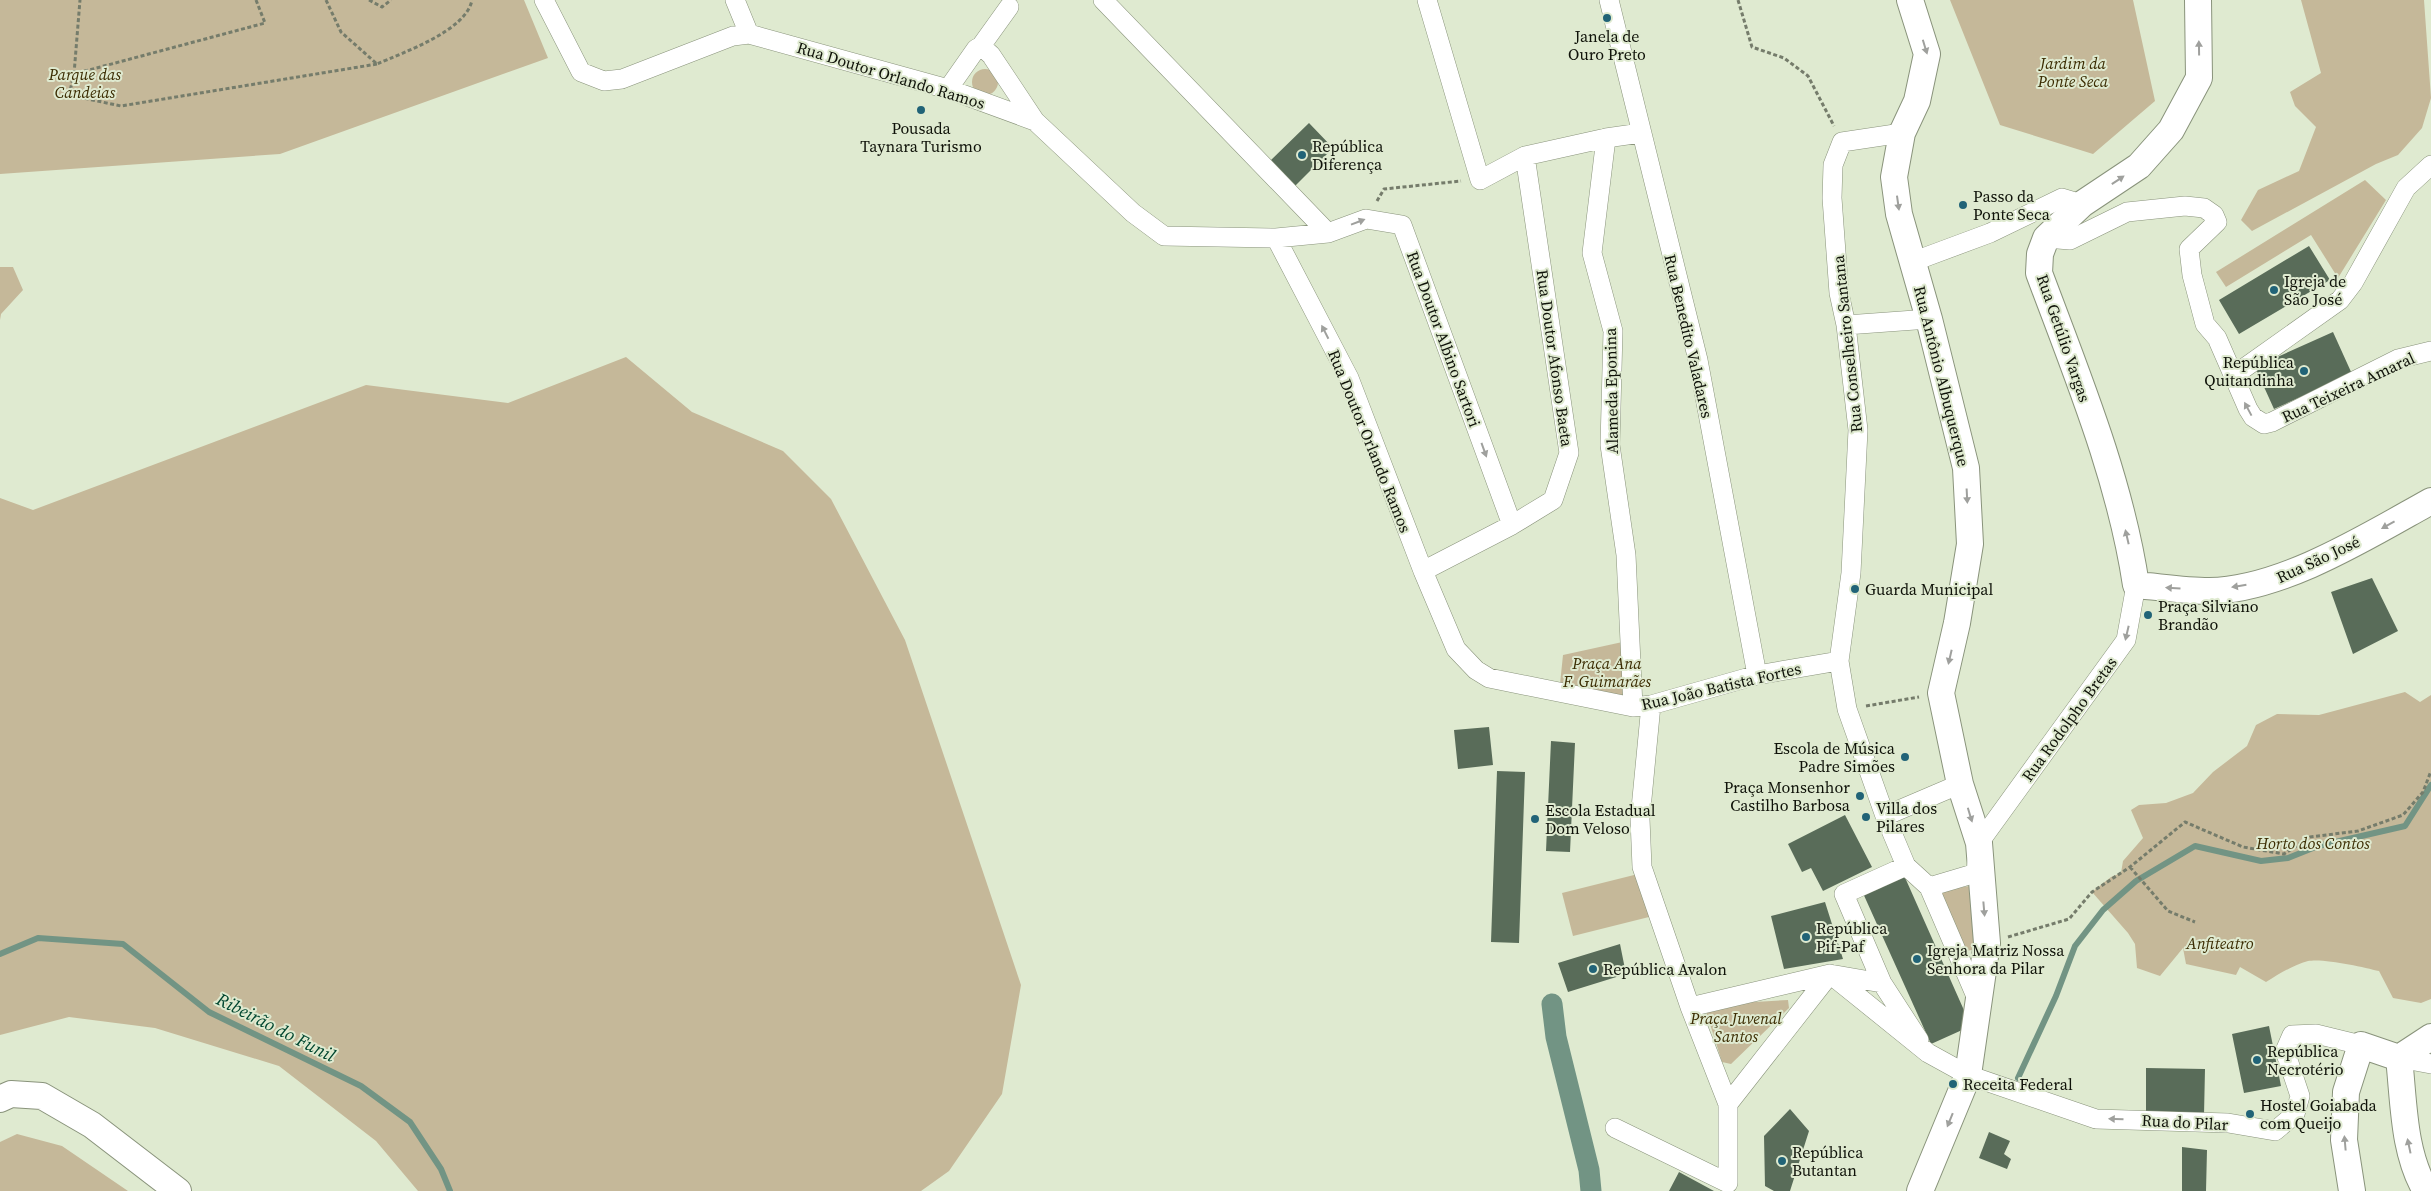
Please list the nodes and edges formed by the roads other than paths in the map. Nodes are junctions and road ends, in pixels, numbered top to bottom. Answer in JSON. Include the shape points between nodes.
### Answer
{"nodes":[{"id":1,"x":544,"y":0,"type":"edge"},
{"id":2,"x":735,"y":0,"type":"edge"},
{"id":3,"x":1103,"y":0,"type":"edge"},
{"id":4,"x":1427,"y":0,"type":"edge"},
{"id":5,"x":1609,"y":0,"type":"edge"},
{"id":6,"x":1910,"y":0,"type":"edge"},
{"id":7,"x":2198,"y":0,"type":"edge"},
{"id":8,"x":1009,"y":7,"type":"dead end"},
{"id":9,"x":749,"y":34,"type":"junction"},
{"id":10,"x":981,"y":46,"type":"junction"},
{"id":11,"x":948,"y":88,"type":"junction"},
{"id":12,"x":1035,"y":121,"type":"junction"},
{"id":13,"x":1641,"y":132,"type":"junction"},
{"id":14,"x":1902,"y":133,"type":"junction"},
{"id":15,"x":1606,"y":138,"type":"junction"},
{"id":16,"x":2431,"y":155,"type":"edge"},
{"id":17,"x":1525,"y":156,"type":"junction"},
{"id":18,"x":2427,"y":169,"type":"edge"},
{"id":19,"x":2082,"y":204,"type":"junction"},
{"id":20,"x":1328,"y":233,"type":"junction"},
{"id":21,"x":1276,"y":238,"type":"junction"},
{"id":22,"x":2046,"y":238,"type":"junction"},
{"id":23,"x":1912,"y":262,"type":"junction"},
{"id":24,"x":1929,"y":319,"type":"junction"},
{"id":25,"x":1846,"y":325,"type":"junction"},
{"id":26,"x":2431,"y":351,"type":"edge"},
{"id":27,"x":2234,"y":376,"type":"junction"},
{"id":28,"x":2431,"y":501,"type":"edge"},
{"id":29,"x":1512,"y":525,"type":"junction"},
{"id":30,"x":1423,"y":571,"type":"junction"},
{"id":31,"x":2136,"y":585,"type":"junction"},
{"id":32,"x":1840,"y":660,"type":"junction"},
{"id":33,"x":1758,"y":675,"type":"junction"},
{"id":34,"x":1642,"y":706,"type":"junction"},
{"id":35,"x":1960,"y":784,"type":"junction"},
{"id":36,"x":1885,"y":816,"type":"junction"},
{"id":37,"x":1979,"y":844,"type":"junction"},
{"id":38,"x":1906,"y":866,"type":"junction"},
{"id":39,"x":1929,"y":887,"type":"junction"},
{"id":40,"x":1830,"y":974,"type":"junction"},
{"id":41,"x":1882,"y":983,"type":"junction"},
{"id":42,"x":1690,"y":1007,"type":"junction"},
{"id":43,"x":1976,"y":1015,"type":"junction"},
{"id":44,"x":2431,"y":1037,"type":"edge"},
{"id":45,"x":2361,"y":1044,"type":"junction"},
{"id":46,"x":1928,"y":1053,"type":"junction"},
{"id":47,"x":2399,"y":1058,"type":"junction"},
{"id":48,"x":2431,"y":1064,"type":"edge"},
{"id":49,"x":1968,"y":1075,"type":"junction"},
{"id":50,"x":0,"y":1099,"type":"edge"},
{"id":51,"x":1728,"y":1104,"type":"junction"},
{"id":52,"x":1615,"y":1128,"type":"dead end"},
{"id":53,"x":1731,"y":1188,"type":"edge"},
{"id":54,"x":178,"y":1191,"type":"edge"},
{"id":55,"x":1920,"y":1191,"type":"edge"},
{"id":56,"x":2352,"y":1191,"type":"edge"},
{"id":57,"x":2426,"y":1191,"type":"edge"}],
"edges":[{"from":1,"to":9,"type":"street","name":"Rua Doutor Orlando Ramos","via":[[581,72],[604,81],[622,79],[733,36]]},
{"from":2,"to":9,"type":"street"},
{"from":3,"to":20,"type":"street"},
{"from":4,"to":17,"type":"street","via":[[1480,180]]},
{"from":5,"to":13,"type":"street","name":"Rua Benedito Valadares"},
{"from":6,"to":14,"type":"street","name":"Rua Antônio Albuquerque","one_way":true,"via":[[1928,54],[1917,101]]},
{"from":19,"to":7,"type":"street","one_way":true,"via":[[2139,166],[2171,130],[2199,78]]},
{"from":8,"to":10,"type":"street"},
{"from":9,"to":11,"type":"street","name":"Rua Doutor Orlando Ramos"},
{"from":10,"to":11,"type":"street","via":[[976,48]]},
{"from":10,"to":12,"type":"street","via":[[991,55]]},
{"from":11,"to":12,"type":"street","name":"Rua Doutor Orlando Ramos"},
{"from":12,"to":21,"type":"street","name":"Rua Doutor Orlando Ramos","via":[[1133,213],[1164,236]]},
{"from":13,"to":15,"type":"street"},
{"from":13,"to":33,"type":"street","name":"Rua Benedito Valadares","via":[[1698,360]]},
{"from":14,"to":23,"type":"street","name":"Rua Antônio Albuquerque","one_way":true,"via":[[1894,177],[1899,214]]},
{"from":14,"to":25,"type":"street","name":"Rua Conselheiro Santana","via":[[1842,142],[1833,165],[1832,198],[1839,293]]},
{"from":15,"to":17,"type":"street"},
{"from":15,"to":34,"type":"street","name":"Alameda Eponina","via":[[1592,253],[1613,331],[1610,444]]},
{"from":16,"to":18,"type":"street"},
{"from":17,"to":29,"type":"street","name":"Rua Doutor Afonso Baeta","via":[[1569,452],[1553,500]]},
{"from":18,"to":27,"type":"street","via":[[2406,188],[2353,283],[2340,300]]},
{"from":19,"to":22,"type":"street"},
{"from":19,"to":23,"type":"street","via":[[2062,198],[1990,233]]},
{"from":20,"to":21,"type":"street","name":"Rua Doutor Albino Sartori"},
{"from":20,"to":29,"type":"street","name":"Rua Doutor Albino Sartori","one_way":true,"via":[[1366,219],[1402,225]]},
{"from":30,"to":21,"type":"street","name":"Rua Doutor Orlando Ramos","one_way":true,"via":[[1349,378]]},
{"from":22,"to":27,"type":"street","via":[[2070,240],[2127,212],[2185,206],[2204,208],[2214,215],[2217,222],[2189,249],[2189,259],[2205,324],[2216,338]]},
{"from":31,"to":22,"type":"street","name":"Rua Getúlio Vargas","one_way":true,"via":[[2121,509],[2084,395],[2039,274],[2040,254]]},
{"from":23,"to":24,"type":"street","name":"Rua Antônio Albuquerque"},
{"from":24,"to":25,"type":"street"},
{"from":24,"to":35,"type":"street","name":"Rua Antônio Albuquerque","one_way":true,"via":[[1966,468],[1970,544],[1942,693]]},
{"from":25,"to":32,"type":"street","name":"Rua Conselheiro Santana","via":[[1858,430],[1852,573]]},
{"from":26,"to":27,"type":"street","name":"Rua Teixeira Amaral","one_way":true,"via":[[2398,359],[2264,424],[2253,417]]},
{"from":28,"to":31,"type":"street","name":"Rua São José","one_way":true,"via":[[2356,543],[2274,581],[2210,591]]},
{"from":29,"to":30,"type":"street","name":"Rua Doutor Afonso Baeta"},
{"from":30,"to":34,"type":"street","name":"Rua Doutor Orlando Ramos","via":[[1456,649],[1476,670],[1489,678]]},
{"from":31,"to":37,"type":"street","name":"Rua Rodolpho Bretas","one_way":true,"via":[[2126,640]]},
{"from":32,"to":33,"type":"street","name":"Rua João Batista Fortes"},
{"from":32,"to":36,"type":"street","name":"Rua Conselheiro Santana","via":[[1847,709]]},
{"from":33,"to":34,"type":"street","name":"Rua João Batista Fortes"},
{"from":34,"to":42,"type":"street","name":"Alameda Eponina","via":[[1642,867]]},
{"from":35,"to":36,"type":"street"},
{"from":35,"to":37,"type":"street","name":"Rua Antônio Albuquerque","one_way":true},
{"from":36,"to":38,"type":"street","name":"Rua Conselheiro Santana"},
{"from":37,"to":39,"type":"street","via":[[1976,873]]},
{"from":37,"to":43,"type":"street","name":"Rua Antônio Albuquerque","one_way":true,"via":[[1987,943]]},
{"from":38,"to":39,"type":"street"},
{"from":38,"to":41,"type":"street","via":[[1844,894]]},
{"from":39,"to":43,"type":"street","via":[[1978,1000]]},
{"from":40,"to":41,"type":"street"},
{"from":40,"to":42,"type":"street"},
{"from":40,"to":46,"type":"street"},
{"from":40,"to":51,"type":"street"},
{"from":41,"to":46,"type":"street"},
{"from":42,"to":51,"type":"street","name":"Alameda Eponina"},
{"from":43,"to":49,"type":"street","name":"Rua Antônio Albuquerque"},
{"from":44,"to":47,"type":"street"},
{"from":45,"to":47,"type":"street"},
{"from":45,"to":49,"type":"street","name":"Rua do Pilar","one_way":true,"via":[[2316,1034],[2292,1035],[2285,1051],[2300,1096],[2295,1114],[2275,1131],[2228,1123],[2096,1119]]},
{"from":56,"to":45,"type":"street","one_way":true,"via":[[2344,1140],[2346,1092]]},
{"from":46,"to":49,"type":"street"},
{"from":47,"to":48,"type":"street"},
{"from":57,"to":47,"type":"street","one_way":true,"via":[[2408,1145]]},
{"from":49,"to":55,"type":"street","name":"Rua Antônio Albuquerque","one_way":true},
{"from":50,"to":54,"type":"street","via":[[11,1094],[42,1096],[92,1125]]},
{"from":51,"to":53,"type":"street"},
{"from":52,"to":53,"type":"street"}]}
